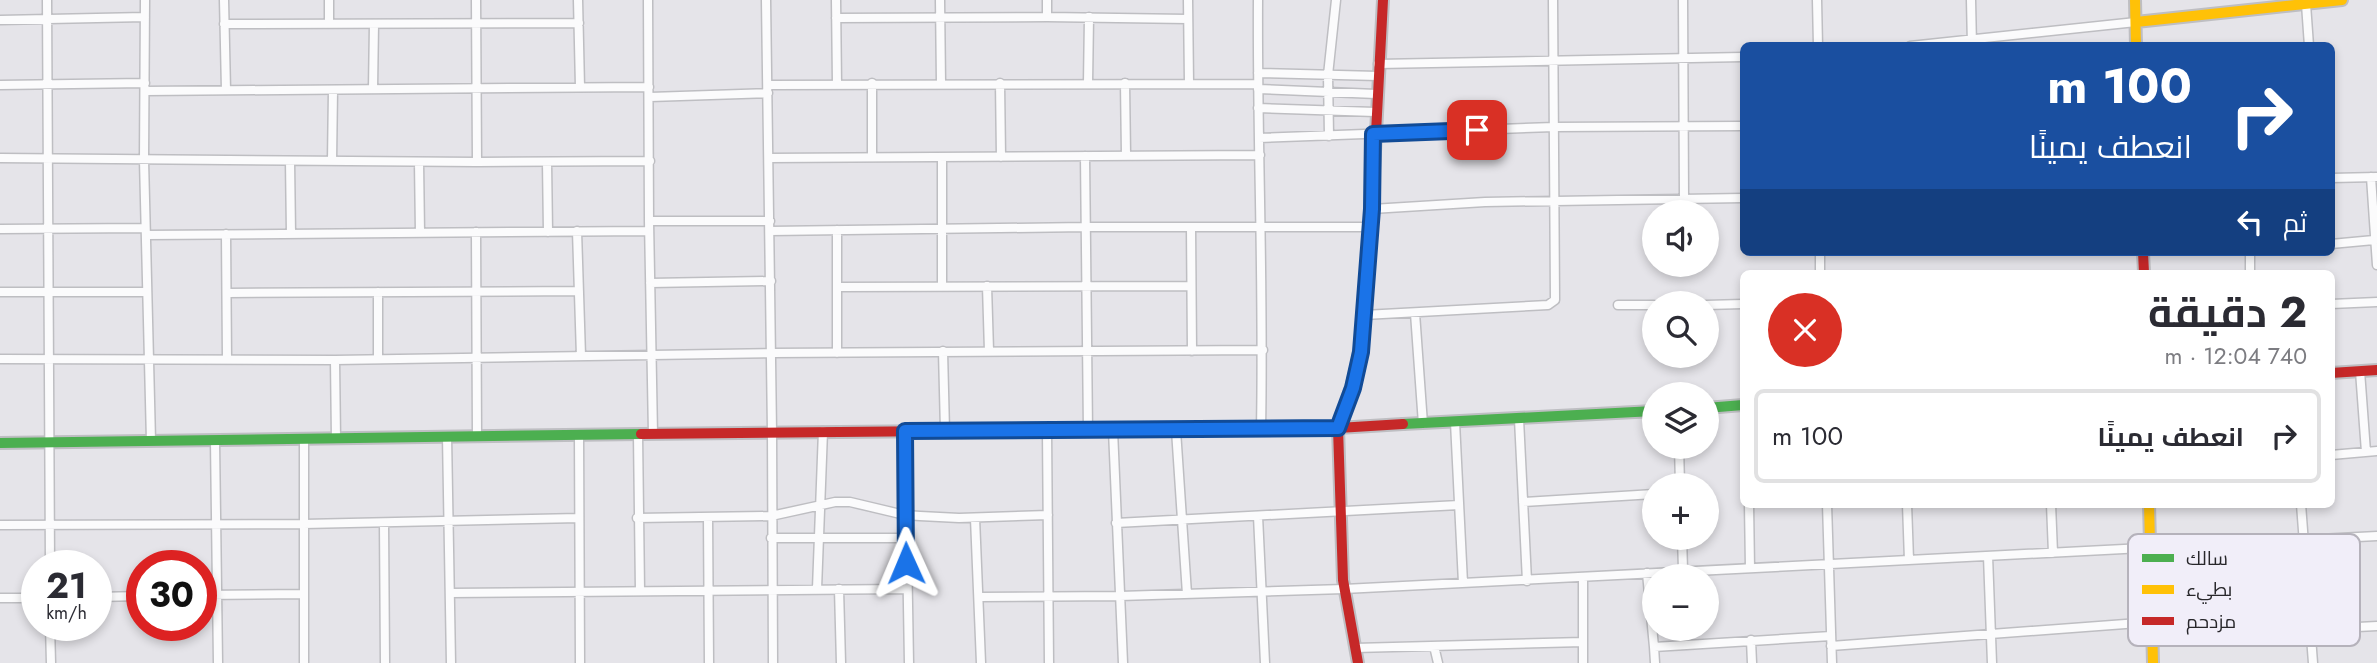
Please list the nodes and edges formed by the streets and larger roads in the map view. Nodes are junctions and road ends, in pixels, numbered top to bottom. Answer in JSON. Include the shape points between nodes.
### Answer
{"nodes":[{"id":1,"x":47,"y":0,"type":"edge"},
{"id":2,"x":145,"y":0,"type":"edge"},
{"id":3,"x":224,"y":0,"type":"edge"},
{"id":4,"x":328,"y":0,"type":"edge"},
{"id":5,"x":476,"y":0,"type":"edge"},
{"id":6,"x":579,"y":0,"type":"edge"},
{"id":7,"x":648,"y":0,"type":"edge"},
{"id":8,"x":766,"y":0,"type":"edge"},
{"id":9,"x":836,"y":0,"type":"edge"},
{"id":10,"x":940,"y":0,"type":"edge"},
{"id":11,"x":1048,"y":0,"type":"edge"},
{"id":12,"x":1188,"y":0,"type":"edge"},
{"id":13,"x":1258,"y":0,"type":"edge"},
{"id":14,"x":1336,"y":0,"type":"edge"},
{"id":15,"x":1383,"y":0,"type":"edge"},
{"id":16,"x":1553,"y":0,"type":"edge"},
{"id":17,"x":1683,"y":0,"type":"edge"},
{"id":18,"x":1818,"y":0,"type":"edge"},
{"id":19,"x":1971,"y":0,"type":"edge"},
{"id":20,"x":2135,"y":0,"type":"edge"},
{"id":21,"x":2342,"y":0,"type":"edge"},
{"id":22,"x":2282,"y":4,"type":"edge"},
{"id":23,"x":2306,"y":4,"type":"junction"},
{"id":24,"x":1047,"y":16,"type":"junction"},
{"id":25,"x":145,"y":17,"type":"junction"},
{"id":26,"x":941,"y":17,"type":"junction"},
{"id":27,"x":1088,"y":17,"type":"junction"},
{"id":28,"x":836,"y":18,"type":"junction"},
{"id":29,"x":47,"y":19,"type":"junction"},
{"id":30,"x":1188,"y":19,"type":"junction"},
{"id":31,"x":0,"y":20,"type":"edge"},
{"id":32,"x":2136,"y":22,"type":"junction"},
{"id":33,"x":374,"y":23,"type":"junction"},
{"id":34,"x":579,"y":23,"type":"junction"},
{"id":35,"x":225,"y":24,"type":"junction"},
{"id":36,"x":329,"y":24,"type":"junction"},
{"id":37,"x":475,"y":24,"type":"junction"},
{"id":38,"x":1818,"y":42,"type":"edge"},
{"id":39,"x":1972,"y":42,"type":"edge"},
{"id":40,"x":2136,"y":42,"type":"edge"},
{"id":41,"x":2309,"y":42,"type":"edge"},
{"id":42,"x":1740,"y":57,"type":"edge"},
{"id":43,"x":1684,"y":59,"type":"junction"},
{"id":44,"x":1553,"y":62,"type":"junction"},
{"id":45,"x":1377,"y":64,"type":"junction"},
{"id":46,"x":1258,"y":73,"type":"junction"},
{"id":47,"x":1328,"y":75,"type":"junction"},
{"id":48,"x":1378,"y":76,"type":"junction"},
{"id":49,"x":48,"y":83,"type":"junction"},
{"id":50,"x":872,"y":83,"type":"junction"},
{"id":51,"x":941,"y":83,"type":"junction"},
{"id":52,"x":1000,"y":83,"type":"junction"},
{"id":53,"x":1088,"y":83,"type":"junction"},
{"id":54,"x":1125,"y":83,"type":"junction"},
{"id":55,"x":1189,"y":83,"type":"junction"},
{"id":56,"x":836,"y":84,"type":"junction"},
{"id":57,"x":0,"y":85,"type":"edge"},
{"id":58,"x":1257,"y":86,"type":"junction"},
{"id":59,"x":145,"y":87,"type":"junction"},
{"id":60,"x":580,"y":87,"type":"junction"},
{"id":61,"x":373,"y":89,"type":"junction"},
{"id":62,"x":475,"y":89,"type":"junction"},
{"id":63,"x":768,"y":89,"type":"junction"},
{"id":64,"x":226,"y":90,"type":"junction"},
{"id":65,"x":332,"y":90,"type":"junction"},
{"id":66,"x":649,"y":92,"type":"junction"},
{"id":67,"x":1327,"y":92,"type":"junction"},
{"id":68,"x":1376,"y":94,"type":"junction"},
{"id":69,"x":1258,"y":108,"type":"junction"},
{"id":70,"x":1328,"y":111,"type":"junction"},
{"id":71,"x":1375,"y":113,"type":"junction"},
{"id":72,"x":1684,"y":126,"type":"junction"},
{"id":73,"x":1740,"y":126,"type":"edge"},
{"id":74,"x":1554,"y":127,"type":"junction"},
{"id":75,"x":1373,"y":134,"type":"junction"},
{"id":76,"x":1329,"y":136,"type":"junction"},
{"id":77,"x":1259,"y":138,"type":"junction"},
{"id":78,"x":1126,"y":155,"type":"junction"},
{"id":79,"x":1260,"y":155,"type":"junction"},
{"id":80,"x":1085,"y":156,"type":"junction"},
{"id":81,"x":872,"y":157,"type":"junction"},
{"id":82,"x":942,"y":157,"type":"junction"},
{"id":83,"x":1001,"y":157,"type":"junction"},
{"id":84,"x":0,"y":158,"type":"edge"},
{"id":85,"x":47,"y":158,"type":"junction"},
{"id":86,"x":769,"y":158,"type":"junction"},
{"id":87,"x":144,"y":160,"type":"junction"},
{"id":88,"x":290,"y":161,"type":"junction"},
{"id":89,"x":332,"y":161,"type":"junction"},
{"id":90,"x":650,"y":161,"type":"junction"},
{"id":91,"x":419,"y":162,"type":"junction"},
{"id":92,"x":477,"y":162,"type":"junction"},
{"id":93,"x":547,"y":162,"type":"junction"},
{"id":94,"x":2374,"y":177,"type":"edge"},
{"id":95,"x":2335,"y":178,"type":"edge"},
{"id":96,"x":1740,"y":198,"type":"edge"},
{"id":97,"x":1684,"y":199,"type":"junction"},
{"id":98,"x":1555,"y":202,"type":"junction"},
{"id":99,"x":1372,"y":209,"type":"junction"},
{"id":100,"x":649,"y":221,"type":"junction"},
{"id":101,"x":770,"y":221,"type":"junction"},
{"id":102,"x":1086,"y":227,"type":"junction"},
{"id":103,"x":1191,"y":227,"type":"junction"},
{"id":104,"x":1262,"y":227,"type":"junction"},
{"id":105,"x":1371,"y":227,"type":"junction"},
{"id":106,"x":48,"y":228,"type":"junction"},
{"id":107,"x":942,"y":228,"type":"junction"},
{"id":108,"x":0,"y":229,"type":"edge"},
{"id":109,"x":837,"y":230,"type":"junction"},
{"id":110,"x":146,"y":231,"type":"junction"},
{"id":111,"x":649,"y":231,"type":"junction"},
{"id":112,"x":770,"y":231,"type":"junction"},
{"id":113,"x":476,"y":232,"type":"junction"},
{"id":114,"x":548,"y":232,"type":"junction"},
{"id":115,"x":577,"y":232,"type":"junction"},
{"id":116,"x":420,"y":233,"type":"junction"},
{"id":117,"x":226,"y":234,"type":"junction"},
{"id":118,"x":291,"y":234,"type":"junction"},
{"id":119,"x":2374,"y":240,"type":"junction"},
{"id":120,"x":2335,"y":244,"type":"edge"},
{"id":121,"x":2377,"y":265,"type":"edge"},
{"id":122,"x":771,"y":281,"type":"junction"},
{"id":123,"x":650,"y":283,"type":"junction"},
{"id":124,"x":942,"y":286,"type":"junction"},
{"id":125,"x":987,"y":286,"type":"junction"},
{"id":126,"x":1087,"y":286,"type":"junction"},
{"id":127,"x":1191,"y":286,"type":"junction"},
{"id":128,"x":838,"y":287,"type":"junction"},
{"id":129,"x":579,"y":291,"type":"junction"},
{"id":130,"x":0,"y":292,"type":"edge"},
{"id":131,"x":48,"y":292,"type":"junction"},
{"id":132,"x":147,"y":292,"type":"junction"},
{"id":133,"x":378,"y":292,"type":"junction"},
{"id":134,"x":476,"y":292,"type":"junction"},
{"id":135,"x":228,"y":293,"type":"junction"},
{"id":136,"x":2377,"y":302,"type":"edge"},
{"id":137,"x":1740,"y":304,"type":"edge"},
{"id":138,"x":2335,"y":304,"type":"edge"},
{"id":139,"x":1618,"y":305,"type":"dead end"},
{"id":140,"x":1642,"y":305,"type":"edge"},
{"id":141,"x":1719,"y":305,"type":"edge"},
{"id":142,"x":1415,"y":313,"type":"junction"},
{"id":143,"x":1364,"y":315,"type":"junction"},
{"id":144,"x":1088,"y":350,"type":"junction"},
{"id":145,"x":1263,"y":350,"type":"junction"},
{"id":146,"x":943,"y":351,"type":"junction"},
{"id":147,"x":989,"y":351,"type":"junction"},
{"id":148,"x":1192,"y":351,"type":"junction"},
{"id":149,"x":772,"y":353,"type":"junction"},
{"id":150,"x":837,"y":353,"type":"junction"},
{"id":151,"x":581,"y":356,"type":"junction"},
{"id":152,"x":651,"y":356,"type":"junction"},
{"id":153,"x":477,"y":358,"type":"junction"},
{"id":154,"x":0,"y":359,"type":"edge"},
{"id":155,"x":48,"y":359,"type":"junction"},
{"id":156,"x":148,"y":359,"type":"junction"},
{"id":157,"x":227,"y":359,"type":"junction"},
{"id":158,"x":379,"y":359,"type":"junction"},
{"id":159,"x":335,"y":360,"type":"junction"},
{"id":160,"x":2377,"y":370,"type":"edge"},
{"id":161,"x":2360,"y":371,"type":"junction"},
{"id":162,"x":2335,"y":373,"type":"edge"},
{"id":163,"x":1740,"y":405,"type":"edge"},
{"id":164,"x":1719,"y":407,"type":"edge"},
{"id":165,"x":1642,"y":412,"type":"edge"},
{"id":166,"x":1519,"y":419,"type":"junction"},
{"id":167,"x":1455,"y":422,"type":"junction"},
{"id":168,"x":1423,"y":424,"type":"junction"},
{"id":169,"x":1261,"y":428,"type":"junction"},
{"id":170,"x":1338,"y":428,"type":"junction"},
{"id":171,"x":1088,"y":430,"type":"junction"},
{"id":172,"x":1113,"y":430,"type":"junction"},
{"id":173,"x":1176,"y":430,"type":"junction"},
{"id":174,"x":823,"y":431,"type":"junction"},
{"id":175,"x":905,"y":431,"type":"junction"},
{"id":176,"x":945,"y":431,"type":"junction"},
{"id":177,"x":1047,"y":431,"type":"junction"},
{"id":178,"x":772,"y":432,"type":"junction"},
{"id":179,"x":653,"y":434,"type":"junction"},
{"id":180,"x":579,"y":435,"type":"junction"},
{"id":181,"x":638,"y":435,"type":"junction"},
{"id":182,"x":447,"y":436,"type":"junction"},
{"id":183,"x":478,"y":436,"type":"junction"},
{"id":184,"x":304,"y":439,"type":"junction"},
{"id":185,"x":336,"y":439,"type":"junction"},
{"id":186,"x":151,"y":441,"type":"junction"},
{"id":187,"x":215,"y":441,"type":"junction"},
{"id":188,"x":0,"y":443,"type":"edge"},
{"id":189,"x":48,"y":443,"type":"junction"},
{"id":190,"x":2377,"y":451,"type":"edge"},
{"id":191,"x":2366,"y":452,"type":"junction"},
{"id":192,"x":2335,"y":455,"type":"edge"},
{"id":193,"x":1642,"y":495,"type":"edge"},
{"id":194,"x":1523,"y":502,"type":"junction"},
{"id":195,"x":820,"y":504,"type":"junction"},
{"id":196,"x":1459,"y":505,"type":"junction"},
{"id":197,"x":1749,"y":508,"type":"edge"},
{"id":198,"x":1827,"y":508,"type":"edge"},
{"id":199,"x":1907,"y":508,"type":"edge"},
{"id":200,"x":2051,"y":508,"type":"edge"},
{"id":201,"x":2149,"y":508,"type":"edge"},
{"id":202,"x":2301,"y":508,"type":"edge"},
{"id":203,"x":1340,"y":511,"type":"junction"},
{"id":204,"x":905,"y":515,"type":"junction"},
{"id":205,"x":1048,"y":515,"type":"junction"},
{"id":206,"x":771,"y":516,"type":"junction"},
{"id":207,"x":1258,"y":516,"type":"junction"},
{"id":208,"x":637,"y":517,"type":"junction"},
{"id":209,"x":708,"y":517,"type":"junction"},
{"id":210,"x":579,"y":518,"type":"junction"},
{"id":211,"x":975,"y":518,"type":"junction"},
{"id":212,"x":1183,"y":520,"type":"junction"},
{"id":213,"x":449,"y":522,"type":"junction"},
{"id":214,"x":384,"y":523,"type":"junction"},
{"id":215,"x":1116,"y":523,"type":"junction"},
{"id":216,"x":304,"y":524,"type":"junction"},
{"id":217,"x":0,"y":525,"type":"edge"},
{"id":218,"x":50,"y":525,"type":"junction"},
{"id":219,"x":215,"y":525,"type":"junction"},
{"id":220,"x":2150,"y":534,"type":"edge"},
{"id":221,"x":2304,"y":534,"type":"edge"},
{"id":222,"x":771,"y":538,"type":"junction"},
{"id":223,"x":819,"y":538,"type":"junction"},
{"id":224,"x":905,"y":538,"type":"junction"},
{"id":225,"x":2128,"y":549,"type":"edge"},
{"id":226,"x":50,"y":550,"type":"edge"},
{"id":227,"x":216,"y":550,"type":"edge"},
{"id":228,"x":2053,"y":553,"type":"junction"},
{"id":229,"x":1988,"y":556,"type":"junction"},
{"id":230,"x":1909,"y":560,"type":"junction"},
{"id":231,"x":1830,"y":564,"type":"junction"},
{"id":232,"x":1749,"y":568,"type":"junction"},
{"id":233,"x":1719,"y":569,"type":"edge"},
{"id":234,"x":1642,"y":573,"type":"edge"},
{"id":235,"x":1583,"y":577,"type":"junction"},
{"id":236,"x":1527,"y":581,"type":"junction"},
{"id":237,"x":1463,"y":583,"type":"junction"},
{"id":238,"x":817,"y":589,"type":"junction"},
{"id":239,"x":839,"y":589,"type":"junction"},
{"id":240,"x":906,"y":589,"type":"junction"},
{"id":241,"x":1344,"y":589,"type":"junction"},
{"id":242,"x":709,"y":590,"type":"junction"},
{"id":243,"x":772,"y":590,"type":"junction"},
{"id":244,"x":640,"y":591,"type":"junction"},
{"id":245,"x":579,"y":592,"type":"junction"},
{"id":246,"x":1261,"y":592,"type":"junction"},
{"id":247,"x":450,"y":593,"type":"junction"},
{"id":248,"x":303,"y":594,"type":"junction"},
{"id":249,"x":1187,"y":594,"type":"junction"},
{"id":250,"x":217,"y":595,"type":"joint"},
{"id":251,"x":1120,"y":596,"type":"junction"},
{"id":252,"x":979,"y":597,"type":"junction"},
{"id":253,"x":1048,"y":597,"type":"junction"},
{"id":254,"x":0,"y":598,"type":"edge"},
{"id":255,"x":21,"y":598,"type":"edge"},
{"id":256,"x":2128,"y":624,"type":"edge"},
{"id":257,"x":1991,"y":634,"type":"junction"},
{"id":258,"x":1751,"y":640,"type":"junction"},
{"id":259,"x":50,"y":641,"type":"edge"},
{"id":260,"x":1654,"y":641,"type":"edge"},
{"id":261,"x":1831,"y":641,"type":"junction"},
{"id":262,"x":1583,"y":642,"type":"junction"},
{"id":263,"x":1434,"y":646,"type":"junction"},
{"id":264,"x":1654,"y":646,"type":"junction"},
{"id":265,"x":1355,"y":648,"type":"junction"},
{"id":266,"x":51,"y":663,"type":"edge"},
{"id":267,"x":218,"y":663,"type":"edge"},
{"id":268,"x":304,"y":663,"type":"edge"},
{"id":269,"x":385,"y":663,"type":"edge"},
{"id":270,"x":451,"y":663,"type":"edge"},
{"id":271,"x":580,"y":663,"type":"edge"},
{"id":272,"x":709,"y":663,"type":"edge"},
{"id":273,"x":772,"y":663,"type":"edge"},
{"id":274,"x":841,"y":663,"type":"edge"},
{"id":275,"x":909,"y":663,"type":"edge"},
{"id":276,"x":981,"y":663,"type":"edge"},
{"id":277,"x":1049,"y":663,"type":"edge"},
{"id":278,"x":1124,"y":663,"type":"edge"},
{"id":279,"x":1265,"y":663,"type":"edge"},
{"id":280,"x":1358,"y":663,"type":"edge"},
{"id":281,"x":1438,"y":663,"type":"edge"},
{"id":282,"x":1583,"y":663,"type":"edge"},
{"id":283,"x":1655,"y":663,"type":"edge"},
{"id":284,"x":1752,"y":663,"type":"edge"},
{"id":285,"x":1832,"y":663,"type":"edge"},
{"id":286,"x":1992,"y":663,"type":"edge"}],
"edges":[{"from":1,"to":29,"type":"street"},
{"from":2,"to":25,"type":"street"},
{"from":3,"to":35,"type":"street"},
{"from":4,"to":36,"type":"street"},
{"from":5,"to":37,"type":"street"},
{"from":6,"to":34,"type":"street"},
{"from":7,"to":66,"type":"street"},
{"from":8,"to":63,"type":"street"},
{"from":9,"to":28,"type":"street"},
{"from":10,"to":26,"type":"street"},
{"from":11,"to":24,"type":"street"},
{"from":12,"to":30,"type":"street"},
{"from":13,"to":46,"type":"street"},
{"from":14,"to":47,"type":"street"},
{"from":15,"to":45,"type":"street"},
{"from":16,"to":44,"type":"street"},
{"from":17,"to":43,"type":"street"},
{"from":18,"to":38,"type":"street"},
{"from":19,"to":39,"type":"street"},
{"from":20,"to":32,"type":"street"},
{"from":21,"to":23,"type":"street"},
{"from":22,"to":23,"type":"street"},
{"from":22,"to":32,"type":"street"},
{"from":23,"to":41,"type":"street"},
{"from":24,"to":26,"type":"street"},
{"from":24,"to":27,"type":"street"},
{"from":25,"to":29,"type":"street"},
{"from":25,"to":59,"type":"street"},
{"from":26,"to":28,"type":"street"},
{"from":26,"to":51,"type":"street"},
{"from":27,"to":30,"type":"street"},
{"from":27,"to":53,"type":"street"},
{"from":28,"to":56,"type":"street"},
{"from":29,"to":31,"type":"street"},
{"from":29,"to":49,"type":"street"},
{"from":30,"to":55,"type":"street"},
{"from":32,"to":39,"type":"street"},
{"from":32,"to":40,"type":"street"},
{"from":33,"to":36,"type":"street"},
{"from":33,"to":37,"type":"street"},
{"from":33,"to":61,"type":"street"},
{"from":34,"to":37,"type":"street"},
{"from":34,"to":60,"type":"street"},
{"from":35,"to":36,"type":"street"},
{"from":35,"to":64,"type":"street"},
{"from":37,"to":62,"type":"street"},
{"from":42,"to":43,"type":"street"},
{"from":43,"to":44,"type":"street"},
{"from":43,"to":72,"type":"street"},
{"from":44,"to":45,"type":"street"},
{"from":44,"to":74,"type":"street"},
{"from":45,"to":48,"type":"street"},
{"from":46,"to":47,"type":"street"},
{"from":46,"to":58,"type":"street"},
{"from":47,"to":48,"type":"street"},
{"from":47,"to":67,"type":"street"},
{"from":48,"to":68,"type":"street"},
{"from":49,"to":57,"type":"street"},
{"from":49,"to":59,"type":"street"},
{"from":49,"to":85,"type":"street"},
{"from":50,"to":51,"type":"street"},
{"from":50,"to":56,"type":"street"},
{"from":50,"to":81,"type":"street"},
{"from":51,"to":52,"type":"street"},
{"from":52,"to":53,"type":"street"},
{"from":52,"to":83,"type":"street"},
{"from":53,"to":54,"type":"street"},
{"from":54,"to":55,"type":"street"},
{"from":54,"to":78,"type":"street"},
{"from":55,"to":58,"type":"street"},
{"from":56,"to":63,"type":"street"},
{"from":58,"to":67,"type":"street"},
{"from":58,"to":69,"type":"street"},
{"from":59,"to":64,"type":"street"},
{"from":59,"to":87,"type":"street"},
{"from":60,"to":62,"type":"street"},
{"from":60,"to":66,"type":"street"},
{"from":61,"to":62,"type":"street"},
{"from":61,"to":65,"type":"street"},
{"from":62,"to":92,"type":"street"},
{"from":63,"to":66,"type":"street"},
{"from":63,"to":86,"type":"street"},
{"from":64,"to":65,"type":"street"},
{"from":65,"to":89,"type":"street"},
{"from":66,"to":90,"type":"street"},
{"from":67,"to":68,"type":"street"},
{"from":67,"to":70,"type":"street"},
{"from":68,"to":71,"type":"street"},
{"from":69,"to":70,"type":"street"},
{"from":69,"to":77,"type":"street"},
{"from":70,"to":71,"type":"street"},
{"from":70,"to":76,"type":"street"},
{"from":71,"to":75,"type":"street"},
{"from":72,"to":73,"type":"street"},
{"from":72,"to":74,"type":"street"},
{"from":72,"to":97,"type":"street"},
{"from":74,"to":75,"type":"street"},
{"from":74,"to":98,"type":"street"},
{"from":75,"to":76,"type":"street"},
{"from":75,"to":99,"type":"street"},
{"from":76,"to":77,"type":"street"},
{"from":77,"to":79,"type":"street"},
{"from":78,"to":79,"type":"street"},
{"from":78,"to":80,"type":"street"},
{"from":79,"to":104,"type":"street"},
{"from":80,"to":83,"type":"street"},
{"from":80,"to":102,"type":"street"},
{"from":81,"to":82,"type":"street"},
{"from":81,"to":86,"type":"street"},
{"from":82,"to":83,"type":"street"},
{"from":82,"to":107,"type":"street"},
{"from":84,"to":85,"type":"street"},
{"from":85,"to":87,"type":"street"},
{"from":85,"to":106,"type":"street"},
{"from":86,"to":101,"type":"street"},
{"from":87,"to":88,"type":"street"},
{"from":87,"to":110,"type":"street"},
{"from":88,"to":89,"type":"street"},
{"from":88,"to":118,"type":"street"},
{"from":89,"to":91,"type":"street"},
{"from":90,"to":93,"type":"street"},
{"from":90,"to":100,"type":"street"},
{"from":91,"to":92,"type":"street"},
{"from":91,"to":116,"type":"street"},
{"from":92,"to":93,"type":"street"},
{"from":93,"to":114,"type":"street"},
{"from":94,"to":95,"type":"street"},
{"from":94,"to":119,"type":"street"},
{"from":96,"to":97,"type":"street"},
{"from":97,"to":98,"type":"street"},
{"from":98,"to":99,"type":"street"},
{"from":98,"to":142,"type":"street","via":[[1556,296],[1552,303]]},
{"from":99,"to":105,"type":"street"},
{"from":100,"to":101,"type":"street"},
{"from":100,"to":111,"type":"street"},
{"from":101,"to":112,"type":"street"},
{"from":102,"to":103,"type":"street"},
{"from":102,"to":107,"type":"street"},
{"from":102,"to":126,"type":"street"},
{"from":103,"to":104,"type":"street"},
{"from":103,"to":127,"type":"street"},
{"from":104,"to":105,"type":"street"},
{"from":104,"to":145,"type":"street"},
{"from":105,"to":143,"type":"street"},
{"from":106,"to":108,"type":"street"},
{"from":106,"to":110,"type":"street"},
{"from":106,"to":131,"type":"street"},
{"from":107,"to":109,"type":"street"},
{"from":107,"to":124,"type":"street"},
{"from":109,"to":112,"type":"street"},
{"from":109,"to":128,"type":"street"},
{"from":110,"to":117,"type":"street"},
{"from":110,"to":132,"type":"street"},
{"from":111,"to":115,"type":"street"},
{"from":111,"to":123,"type":"street"},
{"from":112,"to":122,"type":"street"},
{"from":113,"to":114,"type":"street"},
{"from":113,"to":116,"type":"street"},
{"from":113,"to":134,"type":"street"},
{"from":114,"to":115,"type":"street"},
{"from":115,"to":129,"type":"street"},
{"from":116,"to":118,"type":"street"},
{"from":117,"to":118,"type":"street"},
{"from":117,"to":135,"type":"street"},
{"from":119,"to":120,"type":"street"},
{"from":119,"to":121,"type":"street"},
{"from":122,"to":123,"type":"street"},
{"from":122,"to":149,"type":"street"},
{"from":123,"to":152,"type":"street"},
{"from":124,"to":125,"type":"street"},
{"from":124,"to":128,"type":"street"},
{"from":125,"to":126,"type":"street"},
{"from":125,"to":147,"type":"street"},
{"from":126,"to":127,"type":"street"},
{"from":126,"to":144,"type":"street"},
{"from":127,"to":148,"type":"street"},
{"from":128,"to":150,"type":"street"},
{"from":129,"to":134,"type":"street"},
{"from":129,"to":151,"type":"street"},
{"from":130,"to":131,"type":"street"},
{"from":131,"to":132,"type":"street"},
{"from":131,"to":155,"type":"street"},
{"from":132,"to":156,"type":"street"},
{"from":133,"to":134,"type":"street"},
{"from":133,"to":135,"type":"street"},
{"from":133,"to":158,"type":"street"},
{"from":134,"to":153,"type":"street"},
{"from":135,"to":157,"type":"street"},
{"from":136,"to":138,"type":"street"},
{"from":137,"to":141,"type":"street"},
{"from":139,"to":140,"type":"street"},
{"from":142,"to":143,"type":"street"},
{"from":142,"to":168,"type":"street"},
{"from":143,"to":170,"type":"street","via":[[1357,372]]},
{"from":144,"to":147,"type":"street"},
{"from":144,"to":148,"type":"street"},
{"from":144,"to":171,"type":"street"},
{"from":145,"to":148,"type":"street"},
{"from":145,"to":169,"type":"street"},
{"from":146,"to":147,"type":"street"},
{"from":146,"to":150,"type":"street"},
{"from":146,"to":176,"type":"street"},
{"from":149,"to":150,"type":"street"},
{"from":149,"to":152,"type":"street"},
{"from":149,"to":178,"type":"street"},
{"from":151,"to":152,"type":"street"},
{"from":151,"to":153,"type":"street"},
{"from":152,"to":179,"type":"street"},
{"from":153,"to":158,"type":"street"},
{"from":153,"to":183,"type":"street"},
{"from":154,"to":155,"type":"street"},
{"from":155,"to":156,"type":"street"},
{"from":155,"to":189,"type":"street"},
{"from":156,"to":157,"type":"street"},
{"from":156,"to":186,"type":"street"},
{"from":157,"to":159,"type":"street"},
{"from":158,"to":159,"type":"street"},
{"from":159,"to":185,"type":"street"},
{"from":160,"to":161,"type":"street"},
{"from":161,"to":162,"type":"street"},
{"from":161,"to":191,"type":"street"},
{"from":163,"to":164,"type":"street"},
{"from":165,"to":166,"type":"street"},
{"from":166,"to":167,"type":"street"},
{"from":166,"to":194,"type":"street"},
{"from":167,"to":168,"type":"street"},
{"from":167,"to":196,"type":"street"},
{"from":168,"to":170,"type":"street"},
{"from":169,"to":170,"type":"street"},
{"from":169,"to":173,"type":"street"},
{"from":170,"to":203,"type":"street"},
{"from":171,"to":172,"type":"street"},
{"from":171,"to":177,"type":"street"},
{"from":172,"to":173,"type":"street"},
{"from":172,"to":215,"type":"street"},
{"from":173,"to":212,"type":"street"},
{"from":174,"to":175,"type":"street"},
{"from":174,"to":178,"type":"street"},
{"from":174,"to":195,"type":"street"},
{"from":175,"to":176,"type":"street"},
{"from":175,"to":204,"type":"street"},
{"from":176,"to":177,"type":"street"},
{"from":177,"to":205,"type":"street"},
{"from":178,"to":179,"type":"street"},
{"from":178,"to":206,"type":"street"},
{"from":179,"to":181,"type":"street"},
{"from":180,"to":181,"type":"street"},
{"from":180,"to":183,"type":"street"},
{"from":180,"to":210,"type":"street"},
{"from":181,"to":208,"type":"street"},
{"from":182,"to":183,"type":"street"},
{"from":182,"to":185,"type":"street"},
{"from":182,"to":213,"type":"street"},
{"from":184,"to":185,"type":"street"},
{"from":184,"to":187,"type":"street"},
{"from":184,"to":216,"type":"street"},
{"from":186,"to":187,"type":"street"},
{"from":186,"to":189,"type":"street"},
{"from":187,"to":219,"type":"street"},
{"from":188,"to":189,"type":"street"},
{"from":189,"to":218,"type":"street"},
{"from":190,"to":191,"type":"street"},
{"from":191,"to":192,"type":"street"},
{"from":193,"to":194,"type":"street"},
{"from":194,"to":236,"type":"street"},
{"from":195,"to":204,"type":"street","via":[[850,502]]},
{"from":195,"to":206,"type":"street"},
{"from":195,"to":223,"type":"street"},
{"from":196,"to":203,"type":"street"},
{"from":196,"to":237,"type":"street"},
{"from":197,"to":232,"type":"street"},
{"from":198,"to":231,"type":"street"},
{"from":199,"to":230,"type":"street"},
{"from":200,"to":228,"type":"street"},
{"from":201,"to":220,"type":"street"},
{"from":202,"to":221,"type":"street"},
{"from":203,"to":207,"type":"street"},
{"from":203,"to":241,"type":"street"},
{"from":204,"to":211,"type":"street"},
{"from":204,"to":224,"type":"street"},
{"from":205,"to":211,"type":"street"},
{"from":205,"to":253,"type":"street"},
{"from":206,"to":209,"type":"street"},
{"from":206,"to":222,"type":"street"},
{"from":207,"to":212,"type":"street"},
{"from":207,"to":246,"type":"street"},
{"from":208,"to":209,"type":"street"},
{"from":208,"to":244,"type":"street"},
{"from":209,"to":242,"type":"street"},
{"from":210,"to":213,"type":"street"},
{"from":210,"to":245,"type":"street"},
{"from":211,"to":252,"type":"street"},
{"from":212,"to":215,"type":"street"},
{"from":212,"to":249,"type":"street"},
{"from":213,"to":214,"type":"street"},
{"from":213,"to":247,"type":"street"},
{"from":214,"to":216,"type":"street"},
{"from":214,"to":269,"type":"street"},
{"from":215,"to":251,"type":"street"},
{"from":216,"to":219,"type":"street"},
{"from":216,"to":248,"type":"street"},
{"from":217,"to":218,"type":"street"},
{"from":218,"to":219,"type":"street"},
{"from":218,"to":226,"type":"street"},
{"from":219,"to":227,"type":"street"},
{"from":222,"to":223,"type":"street"},
{"from":222,"to":243,"type":"street"},
{"from":223,"to":224,"type":"street"},
{"from":223,"to":238,"type":"street"},
{"from":224,"to":240,"type":"street"},
{"from":225,"to":228,"type":"street"},
{"from":228,"to":229,"type":"street"},
{"from":229,"to":230,"type":"street"},
{"from":229,"to":257,"type":"street"},
{"from":230,"to":231,"type":"street"},
{"from":231,"to":232,"type":"street"},
{"from":231,"to":261,"type":"street"},
{"from":232,"to":233,"type":"street"},
{"from":234,"to":235,"type":"street"},
{"from":235,"to":236,"type":"street"},
{"from":235,"to":262,"type":"street"},
{"from":236,"to":237,"type":"street"},
{"from":237,"to":241,"type":"street"},
{"from":238,"to":239,"type":"street"},
{"from":238,"to":243,"type":"street"},
{"from":239,"to":240,"type":"street"},
{"from":239,"to":274,"type":"street"},
{"from":240,"to":275,"type":"street"},
{"from":241,"to":246,"type":"street"},
{"from":241,"to":265,"type":"street"},
{"from":242,"to":243,"type":"street"},
{"from":242,"to":244,"type":"street"},
{"from":242,"to":272,"type":"street"},
{"from":243,"to":273,"type":"street"},
{"from":244,"to":245,"type":"street"},
{"from":245,"to":247,"type":"street"},
{"from":245,"to":271,"type":"street"},
{"from":246,"to":249,"type":"street"},
{"from":246,"to":279,"type":"street"},
{"from":247,"to":270,"type":"street"},
{"from":248,"to":250,"type":"street"},
{"from":248,"to":268,"type":"street"},
{"from":249,"to":251,"type":"street"},
{"from":250,"to":267,"type":"street"},
{"from":251,"to":253,"type":"street"},
{"from":251,"to":278,"type":"street"},
{"from":252,"to":253,"type":"street"},
{"from":252,"to":276,"type":"street"},
{"from":253,"to":277,"type":"street"},
{"from":254,"to":255,"type":"street"},
{"from":256,"to":257,"type":"street"},
{"from":257,"to":261,"type":"street"},
{"from":257,"to":286,"type":"street"},
{"from":258,"to":261,"type":"street"},
{"from":258,"to":264,"type":"street"},
{"from":258,"to":284,"type":"street"},
{"from":259,"to":266,"type":"street"},
{"from":260,"to":264,"type":"street"},
{"from":261,"to":285,"type":"street"},
{"from":262,"to":263,"type":"street"},
{"from":262,"to":282,"type":"street"},
{"from":263,"to":265,"type":"street"},
{"from":263,"to":281,"type":"street"},
{"from":264,"to":283,"type":"street"},
{"from":265,"to":280,"type":"street"}]}
